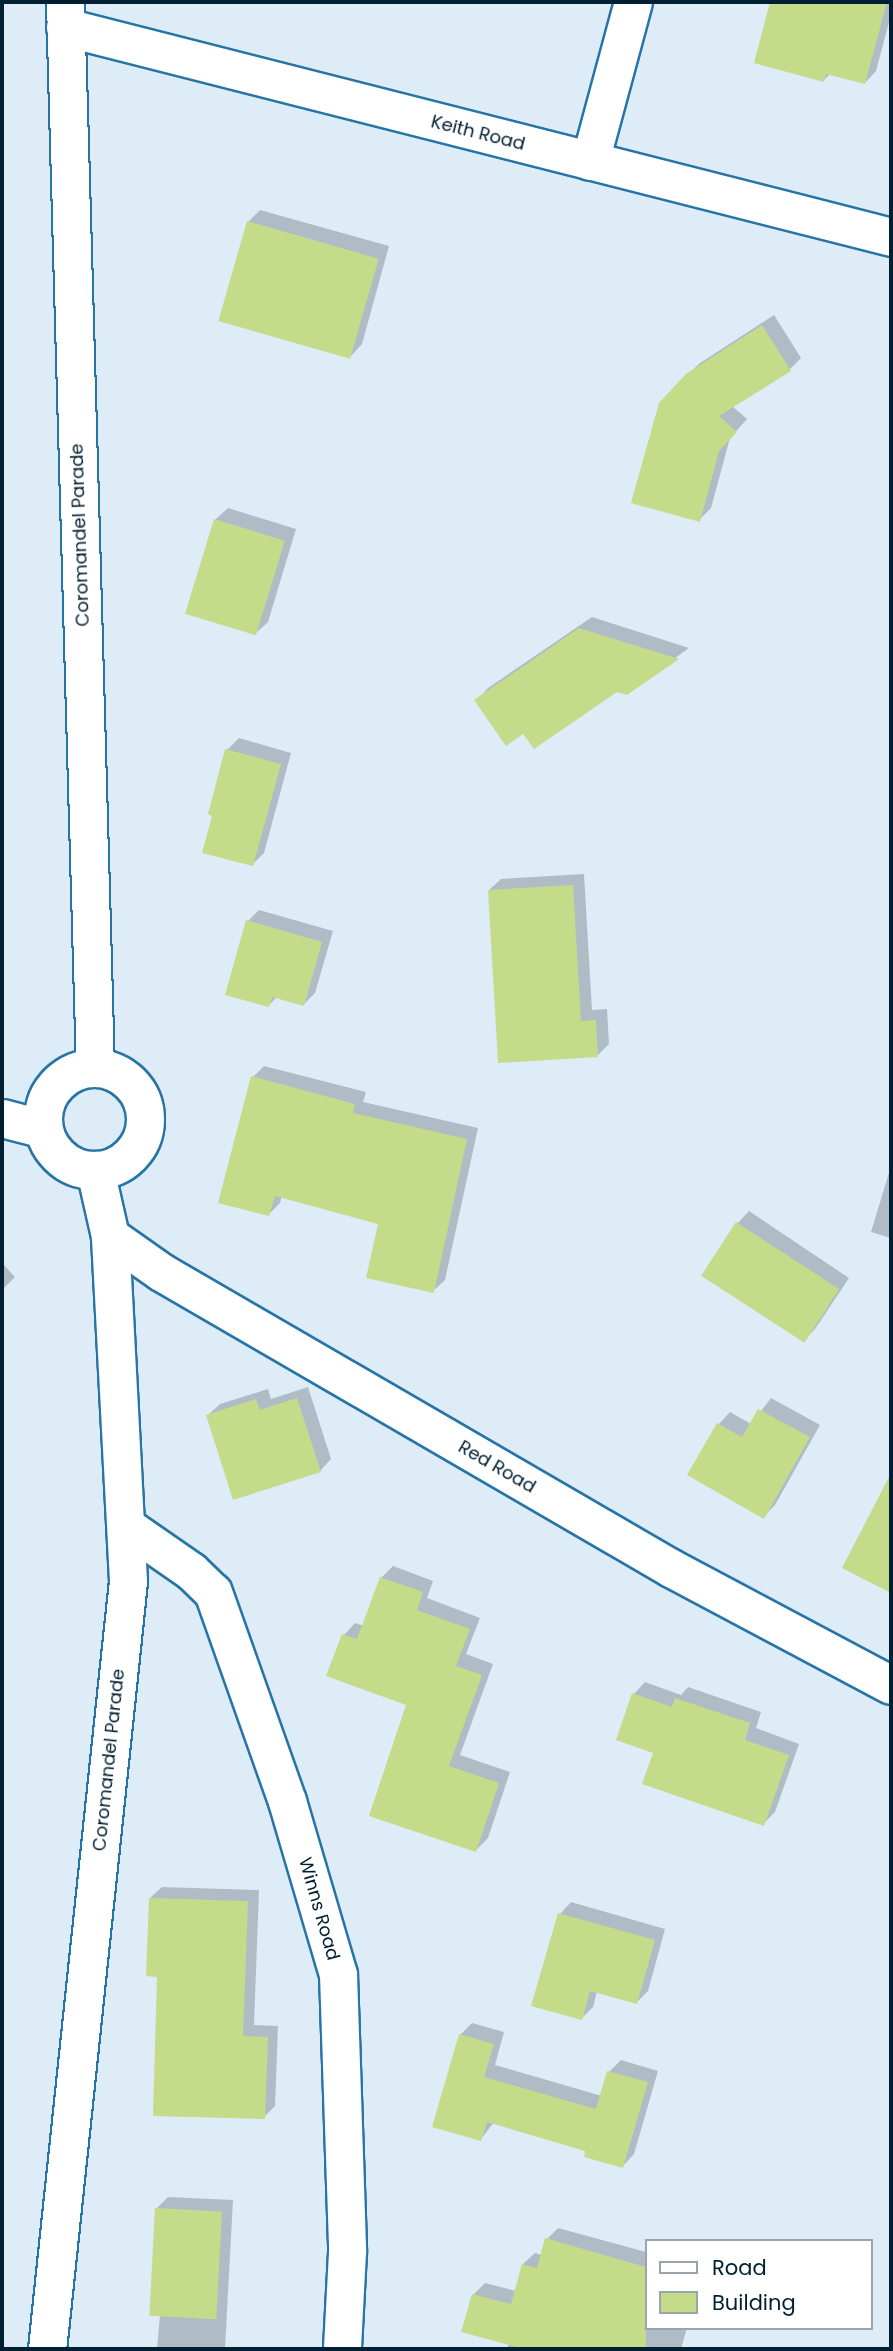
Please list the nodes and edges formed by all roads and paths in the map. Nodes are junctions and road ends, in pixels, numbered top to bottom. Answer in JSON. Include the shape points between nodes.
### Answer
{"nodes":[{"id":1,"x":633,"y":2,"type":"edge"},
{"id":2,"x":65,"y":14,"type":"edge"},
{"id":3,"x":590,"y":161,"type":"junction"},
{"id":4,"x":891,"y":237,"type":"edge"},
{"id":5,"x":95,"y":1068,"type":"junction"},
{"id":6,"x":2,"y":1118,"type":"edge"},
{"id":7,"x":44,"y":1129,"type":"junction"},
{"id":8,"x":95,"y":1170,"type":"junction"},
{"id":9,"x":110,"y":1236,"type":"junction"},
{"id":10,"x":126,"y":1526,"type":"junction"},
{"id":11,"x":180,"y":1565,"type":"junction"},
{"id":12,"x":128,"y":1581,"type":"junction"},
{"id":13,"x":891,"y":1685,"type":"edge"},
{"id":14,"x":47,"y":2349,"type":"edge"},
{"id":15,"x":342,"y":2349,"type":"edge"}],
"edges":[{"from":1,"to":3,"type":"street"},
{"from":2,"to":3,"type":"street","name":"Keith Road"},
{"from":2,"to":5,"type":"street","name":"Coromandel Parade"},
{"from":3,"to":4,"type":"street","name":"Keith Road"},
{"from":5,"to":7,"type":"street","via":[[80,1070],[54,1086],[43,1114]]},
{"from":5,"to":8,"type":"street","via":[[128,1080],[145,1110],[145,1128],[128,1158]]},
{"from":6,"to":7,"type":"street"},
{"from":7,"to":8,"type":"street","via":[[62,1158]]},
{"from":8,"to":9,"type":"street","name":"Coromandel Parade"},
{"from":9,"to":10,"type":"street","name":"Coromandel Parade"},
{"from":9,"to":13,"type":"street","name":"Red Road","via":[[161,1272],[659,1561]]},
{"from":10,"to":11,"type":"street","name":"Winns Road"},
{"from":10,"to":12,"type":"street","name":"Coromandel Parade"},
{"from":11,"to":12,"type":"street"},
{"from":11,"to":15,"type":"street","name":"Winns Road","via":[[213,1592],[287,1801],[338,1974],[347,2252]]},
{"from":12,"to":14,"type":"street","name":"Coromandel Parade"}]}
